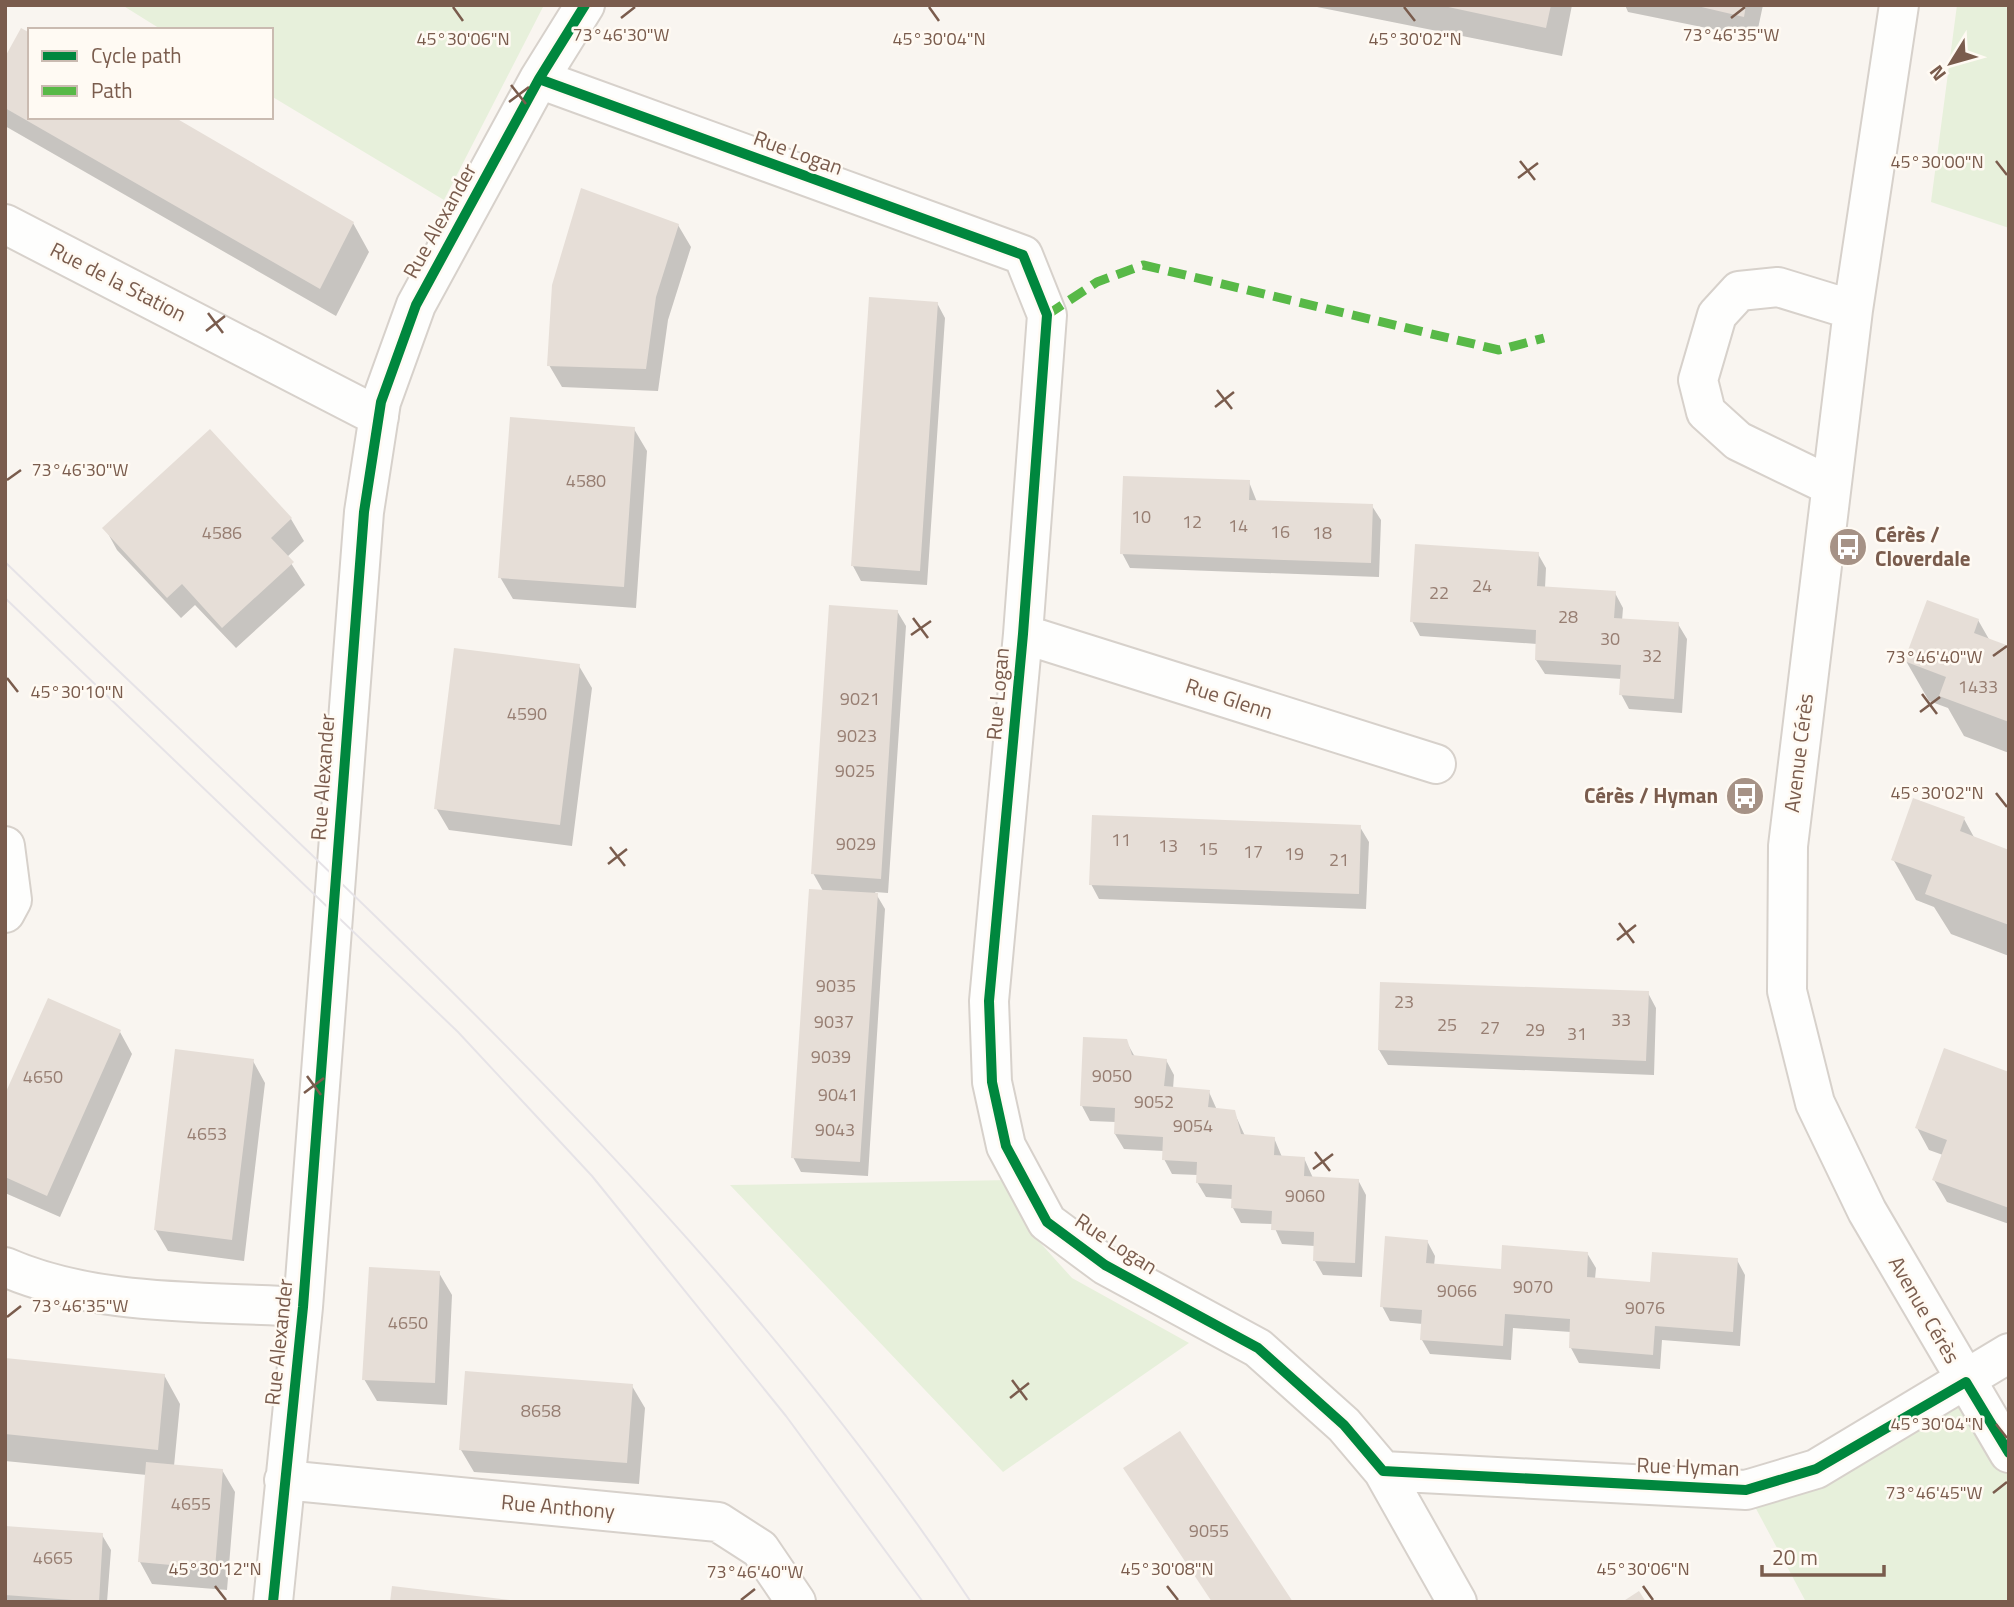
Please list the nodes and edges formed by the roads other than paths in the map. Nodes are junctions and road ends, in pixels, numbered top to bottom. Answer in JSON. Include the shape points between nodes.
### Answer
{"nodes":[{"id":1,"x":584,"y":5,"type":"edge"},
{"id":2,"x":1899,"y":5,"type":"edge"},
{"id":3,"x":539,"y":79,"type":"junction"},
{"id":4,"x":5,"y":224,"type":"edge"},
{"id":5,"x":1853,"y":310,"type":"junction"},
{"id":6,"x":379,"y":417,"type":"junction"},
{"id":7,"x":1832,"y":486,"type":"junction"},
{"id":8,"x":1023,"y":634,"type":"junction"},
{"id":9,"x":1436,"y":764,"type":"dead end"},
{"id":10,"x":5,"y":846,"type":"edge"},
{"id":11,"x":5,"y":913,"type":"edge"},
{"id":12,"x":5,"y":1267,"type":"edge"},
{"id":13,"x":303,"y":1307,"type":"junction"},
{"id":14,"x":2009,"y":1353,"type":"edge"},
{"id":15,"x":1966,"y":1382,"type":"junction"},
{"id":16,"x":2009,"y":1453,"type":"edge"},
{"id":17,"x":1383,"y":1471,"type":"junction"},
{"id":18,"x":284,"y":1480,"type":"junction"},
{"id":19,"x":273,"y":1602,"type":"edge"},
{"id":20,"x":796,"y":1602,"type":"edge"},
{"id":21,"x":1457,"y":1602,"type":"edge"}],
"edges":[{"from":1,"to":3,"type":"street","name":"Rue Alexander"},
{"from":2,"to":5,"type":"street","name":"Avenue Cérès"},
{"from":3,"to":6,"type":"street","name":"Rue Alexander","via":[[416,305]]},
{"from":3,"to":8,"type":"street","name":"Rue Logan","via":[[1023,255],[1047,315]]},
{"from":4,"to":6,"type":"street","name":"Rue de la Station"},
{"from":5,"to":7,"type":"street","name":"Avenue Cérès"},
{"from":5,"to":7,"type":"street","via":[[1778,287],[1739,291],[1717,315],[1698,380],[1706,412],[1738,441]]},
{"from":6,"to":13,"type":"street","name":"Rue Alexander","via":[[363,526]]},
{"from":7,"to":15,"type":"street","name":"Avenue Cérès","via":[[1788,846],[1787,991],[1815,1103],[1867,1211]]},
{"from":8,"to":9,"type":"street","name":"Rue Glenn"},
{"from":8,"to":17,"type":"street","name":"Rue Logan","via":[[989,1002],[992,1082],[1006,1146],[1047,1222],[1105,1265],[1258,1348],[1344,1425]]},
{"from":10,"to":11,"type":"street","via":[[12,900]]},
{"from":12,"to":13,"type":"street","via":[[29,1278],[110,1295]]},
{"from":13,"to":18,"type":"street","name":"Rue Alexander"},
{"from":14,"to":15,"type":"street","name":"Rue Hyman"},
{"from":15,"to":16,"type":"street","name":"Avenue Cérès"},
{"from":15,"to":17,"type":"street","name":"Rue Hyman","via":[[1816,1469],[1746,1490]]},
{"from":17,"to":21,"type":"street","name":"Rue Logan"},
{"from":18,"to":19,"type":"street","name":"Rue Alexander"},
{"from":18,"to":20,"type":"street","name":"Rue Anthony","via":[[718,1522],[760,1549]]}]}
